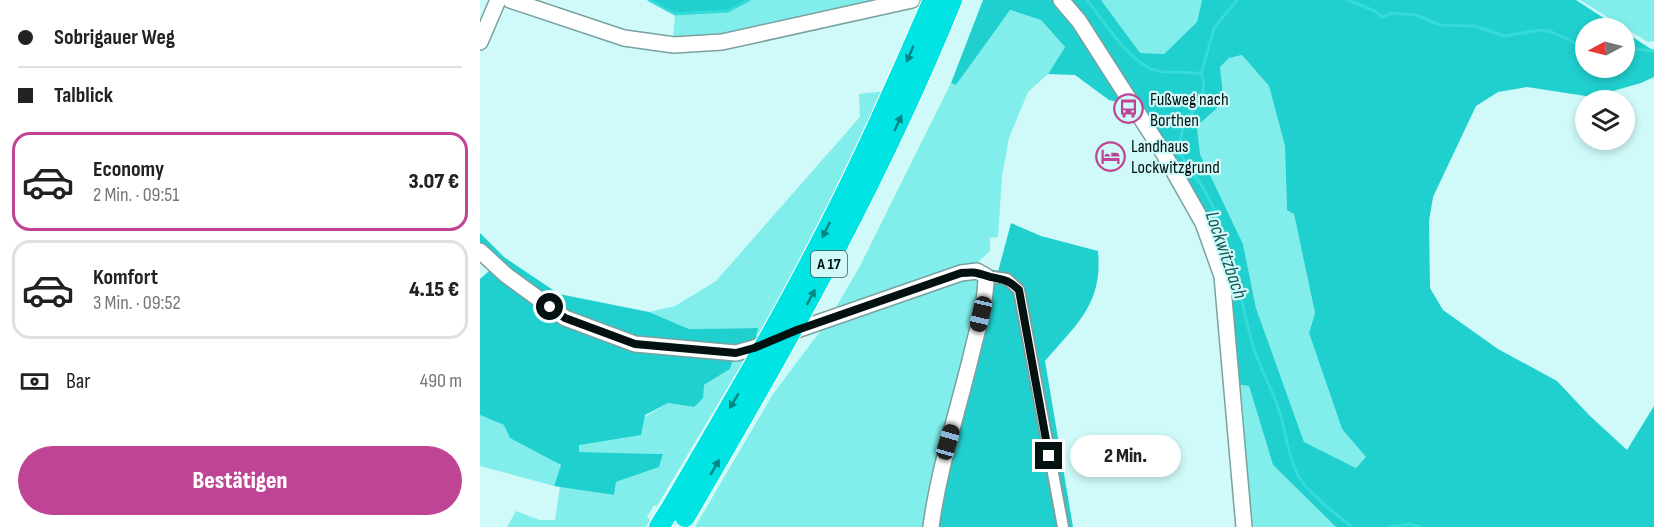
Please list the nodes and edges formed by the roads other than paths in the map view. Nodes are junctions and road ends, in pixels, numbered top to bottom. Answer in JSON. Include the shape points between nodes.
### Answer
{"nodes":[{"id":1,"x":498,"y":0,"type":"edge"},
{"id":2,"x":510,"y":0,"type":"edge"},
{"id":3,"x":912,"y":0,"type":"edge"},
{"id":4,"x":933,"y":0,"type":"edge"},
{"id":5,"x":952,"y":0,"type":"edge"},
{"id":6,"x":1061,"y":0,"type":"edge"},
{"id":7,"x":480,"y":42,"type":"edge"},
{"id":8,"x":480,"y":251,"type":"edge"},
{"id":9,"x":986,"y":276,"type":"junction"},
{"id":10,"x":678,"y":518,"type":"edge"},
{"id":11,"x":659,"y":527,"type":"edge"},
{"id":12,"x":931,"y":527,"type":"edge"},
{"id":13,"x":1063,"y":527,"type":"edge"},
{"id":14,"x":1244,"y":527,"type":"edge"}],
"edges":[{"from":1,"to":7,"type":"main road"},
{"from":2,"to":3,"type":"main road","via":[[624,38],[674,45],[723,42]]},
{"from":4,"to":10,"type":"highway","number":"A 17","one_way":true,"bridge":true,"via":[[819,245]]},
{"from":10,"to":5,"type":"highway","number":"A 17","one_way":true,"bridge":true,"via":[[764,384],[833,257]]},
{"from":6,"to":14,"type":"main road","via":[[1080,21],[1164,154],[1203,223],[1222,276]]},
{"from":8,"to":9,"type":"main road","via":[[565,318],[635,344],[736,353],[961,273],[977,271]]},
{"from":9,"to":12,"type":"main road","via":[[986,294],[942,464]]},
{"from":9,"to":13,"type":"street","via":[[1007,279],[1019,290]]},
{"from":10,"to":11,"type":"highway","number":"A 17"}]}
